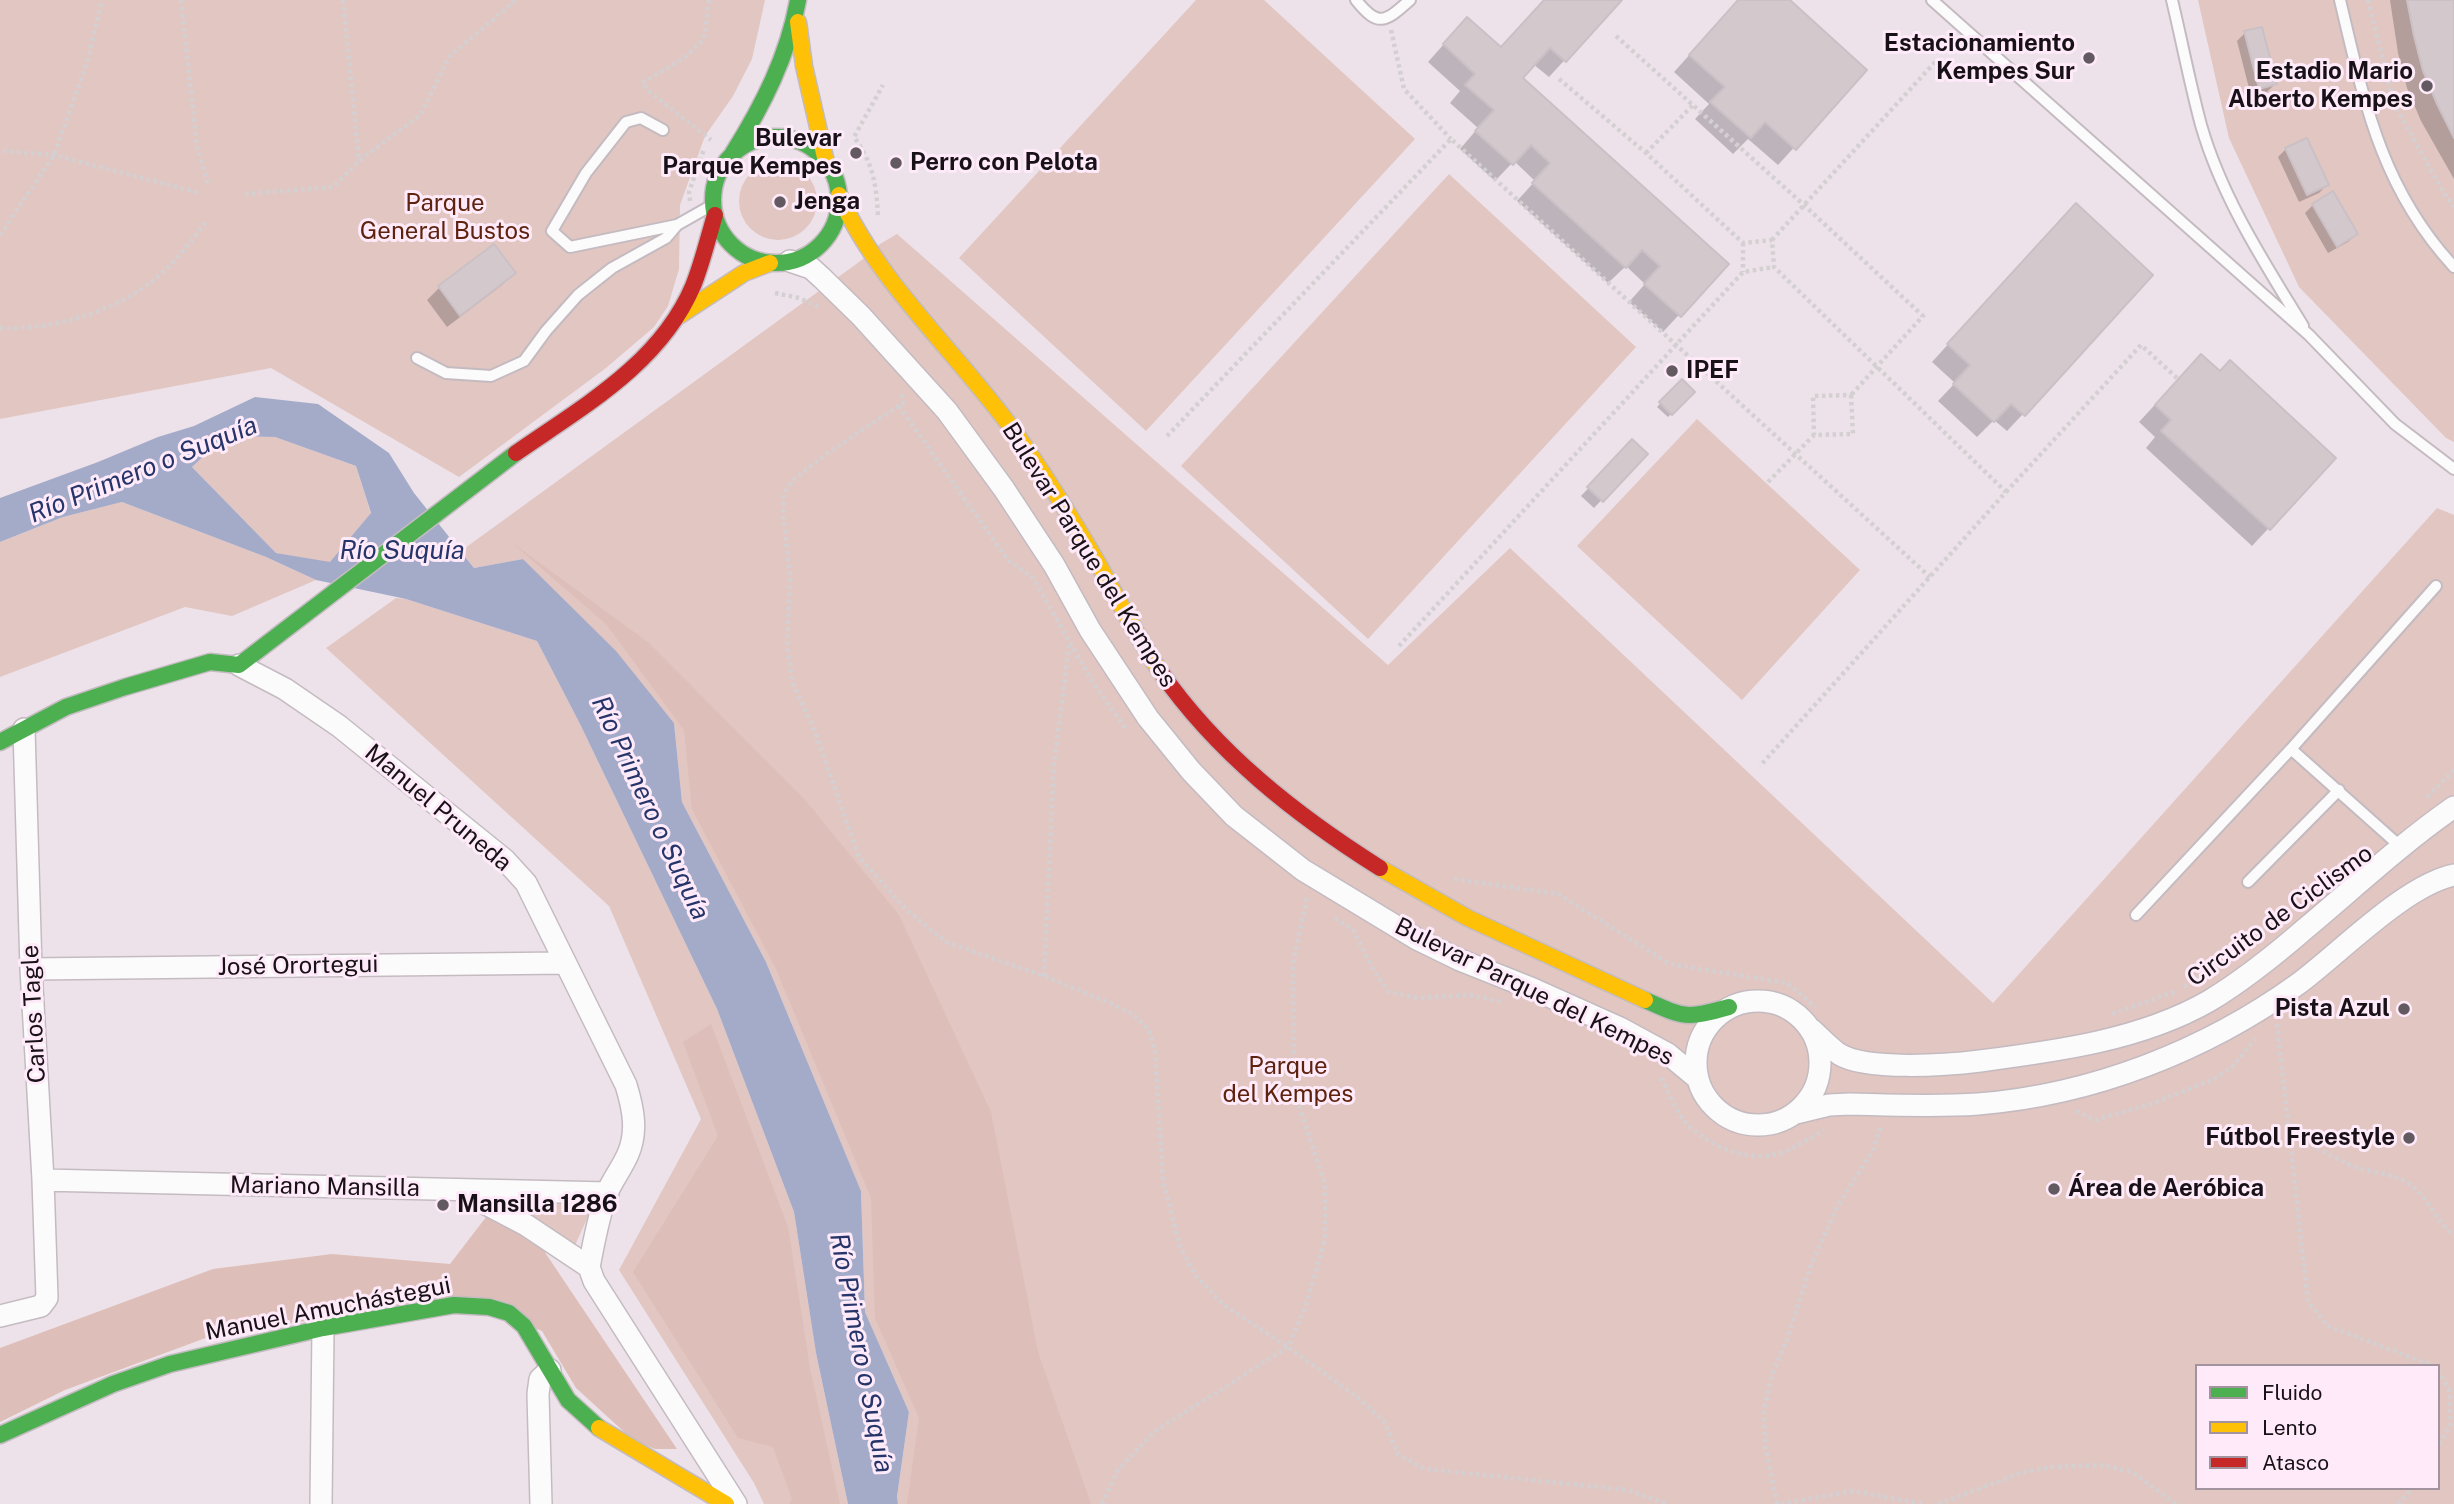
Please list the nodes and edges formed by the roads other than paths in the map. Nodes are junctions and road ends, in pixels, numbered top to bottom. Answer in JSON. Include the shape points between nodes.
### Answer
{"nodes":[{"id":1,"x":1356,"y":0,"type":"edge"},
{"id":2,"x":1410,"y":0,"type":"edge"},
{"id":3,"x":1932,"y":0,"type":"edge"},
{"id":4,"x":2172,"y":0,"type":"edge"},
{"id":5,"x":2340,"y":0,"type":"edge"},
{"id":6,"x":797,"y":6,"type":"edge"},
{"id":7,"x":663,"y":130,"type":"dead end"},
{"id":8,"x":733,"y":155,"type":"junction"},
{"id":9,"x":826,"y":162,"type":"junction"},
{"id":10,"x":839,"y":195,"type":"junction"},
{"id":11,"x":714,"y":209,"type":"junction"},
{"id":12,"x":677,"y":225,"type":"junction"},
{"id":13,"x":780,"y":262,"type":"junction"},
{"id":14,"x":2454,"y":267,"type":"edge"},
{"id":15,"x":677,"y":317,"type":"junction"},
{"id":16,"x":2309,"y":335,"type":"junction"},
{"id":17,"x":417,"y":358,"type":"dead end"},
{"id":18,"x":2454,"y":469,"type":"edge"},
{"id":19,"x":2436,"y":586,"type":"dead end"},
{"id":20,"x":239,"y":665,"type":"junction"},
{"id":21,"x":23,"y":729,"type":"junction"},
{"id":22,"x":0,"y":741,"type":"edge"},
{"id":23,"x":2291,"y":749,"type":"junction"},
{"id":24,"x":2339,"y":790,"type":"junction"},
{"id":25,"x":2454,"y":807,"type":"edge"},
{"id":26,"x":2401,"y":847,"type":"junction"},
{"id":27,"x":2454,"y":876,"type":"edge"},
{"id":28,"x":2248,"y":883,"type":"dead end"},
{"id":29,"x":2136,"y":915,"type":"dead end"},
{"id":30,"x":565,"y":962,"type":"junction"},
{"id":31,"x":31,"y":969,"type":"junction"},
{"id":32,"x":1729,"y":1007,"type":"junction"},
{"id":33,"x":1818,"y":1022,"type":"junction"},
{"id":34,"x":1697,"y":1078,"type":"junction"},
{"id":35,"x":1796,"y":1113,"type":"junction"},
{"id":36,"x":43,"y":1180,"type":"junction"},
{"id":37,"x":460,"y":1190,"type":"junction"},
{"id":38,"x":608,"y":1193,"type":"junction"},
{"id":39,"x":589,"y":1267,"type":"junction"},
{"id":40,"x":0,"y":1316,"type":"edge"},
{"id":41,"x":323,"y":1328,"type":"junction"},
{"id":42,"x":550,"y":1370,"type":"junction"},
{"id":43,"x":0,"y":1435,"type":"edge"},
{"id":44,"x":321,"y":1504,"type":"edge"},
{"id":45,"x":541,"y":1504,"type":"edge"},
{"id":46,"x":726,"y":1504,"type":"edge"},
{"id":47,"x":736,"y":1504,"type":"edge"}],
"edges":[{"from":1,"to":2,"type":"lane","via":[[1376,19],[1389,18]]},
{"from":3,"to":16,"type":"lane"},
{"from":4,"to":16,"type":"lane","via":[[2202,127],[2217,167],[2251,242]]},
{"from":5,"to":14,"type":"lane","via":[[2365,107],[2388,168],[2422,228]]},
{"from":6,"to":8,"type":"street","via":[[772,87]]},
{"from":6,"to":9,"type":"street","via":[[804,66]]},
{"from":7,"to":12,"type":"lane","via":[[641,118],[626,122],[586,173],[552,230],[570,247]]},
{"from":8,"to":9,"type":"street","via":[[760,139],[781,138],[801,143]]},
{"from":8,"to":11,"type":"street","via":[[715,183]]},
{"from":9,"to":10,"type":"street"},
{"from":10,"to":13,"type":"street","via":[[827,238],[811,253]]},
{"from":10,"to":32,"type":"street","name":"Bulevar Parque del Kempes","via":[[870,254],[1016,434],[1167,681],[1201,723],[1263,784],[1338,844],[1525,947],[1679,1014],[1696,1016]]},
{"from":11,"to":12,"type":"lane"},
{"from":11,"to":13,"type":"street","via":[[722,232],[735,248],[751,258]]},
{"from":11,"to":15,"type":"street","via":[[693,286]]},
{"from":12,"to":17,"type":"lane","via":[[666,238],[612,268],[578,295],[524,361],[491,376],[446,373]]},
{"from":13,"to":15,"type":"street","via":[[735,278]]},
{"from":13,"to":34,"type":"street","name":"Bulevar Parque del Kempes","via":[[811,268],[947,411],[1054,565],[1148,718],[1234,816],[1303,870],[1417,939],[1620,1028],[1668,1054]]},
{"from":15,"to":20,"type":"street","via":[[655,347],[607,389],[503,462]]},
{"from":16,"to":18,"type":"lane","via":[[2395,424]]},
{"from":19,"to":23,"type":"lane"},
{"from":20,"to":21,"type":"street","via":[[210,662],[137,683],[66,707]]},
{"from":20,"to":30,"type":"street","name":"Manuel Pruneda","via":[[339,726],[505,860],[526,883]]},
{"from":21,"to":22,"type":"street"},
{"from":21,"to":31,"type":"street","name":"Carlos Tagle"},
{"from":23,"to":24,"type":"lane"},
{"from":23,"to":29,"type":"lane"},
{"from":24,"to":26,"type":"lane"},
{"from":24,"to":28,"type":"lane"},
{"from":25,"to":26,"type":"street"},
{"from":26,"to":33,"type":"street","via":[[2240,981],[2200,1006],[2141,1029],[2094,1043],[1955,1064],[1864,1063],[1840,1054]]},
{"from":27,"to":35,"type":"street","via":[[2404,899],[2266,1007],[2189,1048],[2132,1070],[2025,1098],[1978,1104],[1829,1105]]},
{"from":30,"to":31,"type":"street","name":"José Orortegui"},
{"from":30,"to":38,"type":"street","name":"Manuel Pruneda","via":[[632,1106],[629,1152]]},
{"from":31,"to":36,"type":"street","name":"Carlos Tagle"},
{"from":32,"to":33,"type":"street","via":[[1765,1000]]},
{"from":32,"to":34,"type":"street","via":[[1701,1037]]},
{"from":33,"to":35,"type":"street","via":[[1818,1083],[1810,1100]]},
{"from":34,"to":35,"type":"street","via":[[1705,1097],[1737,1122],[1778,1123]]},
{"from":36,"to":37,"type":"street","name":"Mariano Mansilla"},
{"from":36,"to":40,"type":"street","name":"Carlos Tagle","via":[[47,1298],[41,1306]]},
{"from":37,"to":38,"type":"street","name":"Mariano Mansilla"},
{"from":37,"to":39,"type":"street","via":[[526,1225]]},
{"from":38,"to":39,"type":"street","name":"Manuel Pruneda"},
{"from":39,"to":47,"type":"street"},
{"from":41,"to":42,"type":"street","name":"Manuel Amuchástegui","via":[[454,1305],[489,1307],[509,1313],[524,1326]]},
{"from":41,"to":43,"type":"street","name":"Manuel Amuchástegui","via":[[170,1364],[113,1384]]},
{"from":41,"to":44,"type":"street"},
{"from":42,"to":45,"type":"street","via":[[540,1379],[538,1394]]},
{"from":42,"to":46,"type":"street","name":"Manuel Amuchástegui","via":[[568,1400],[597,1427]]}]}
